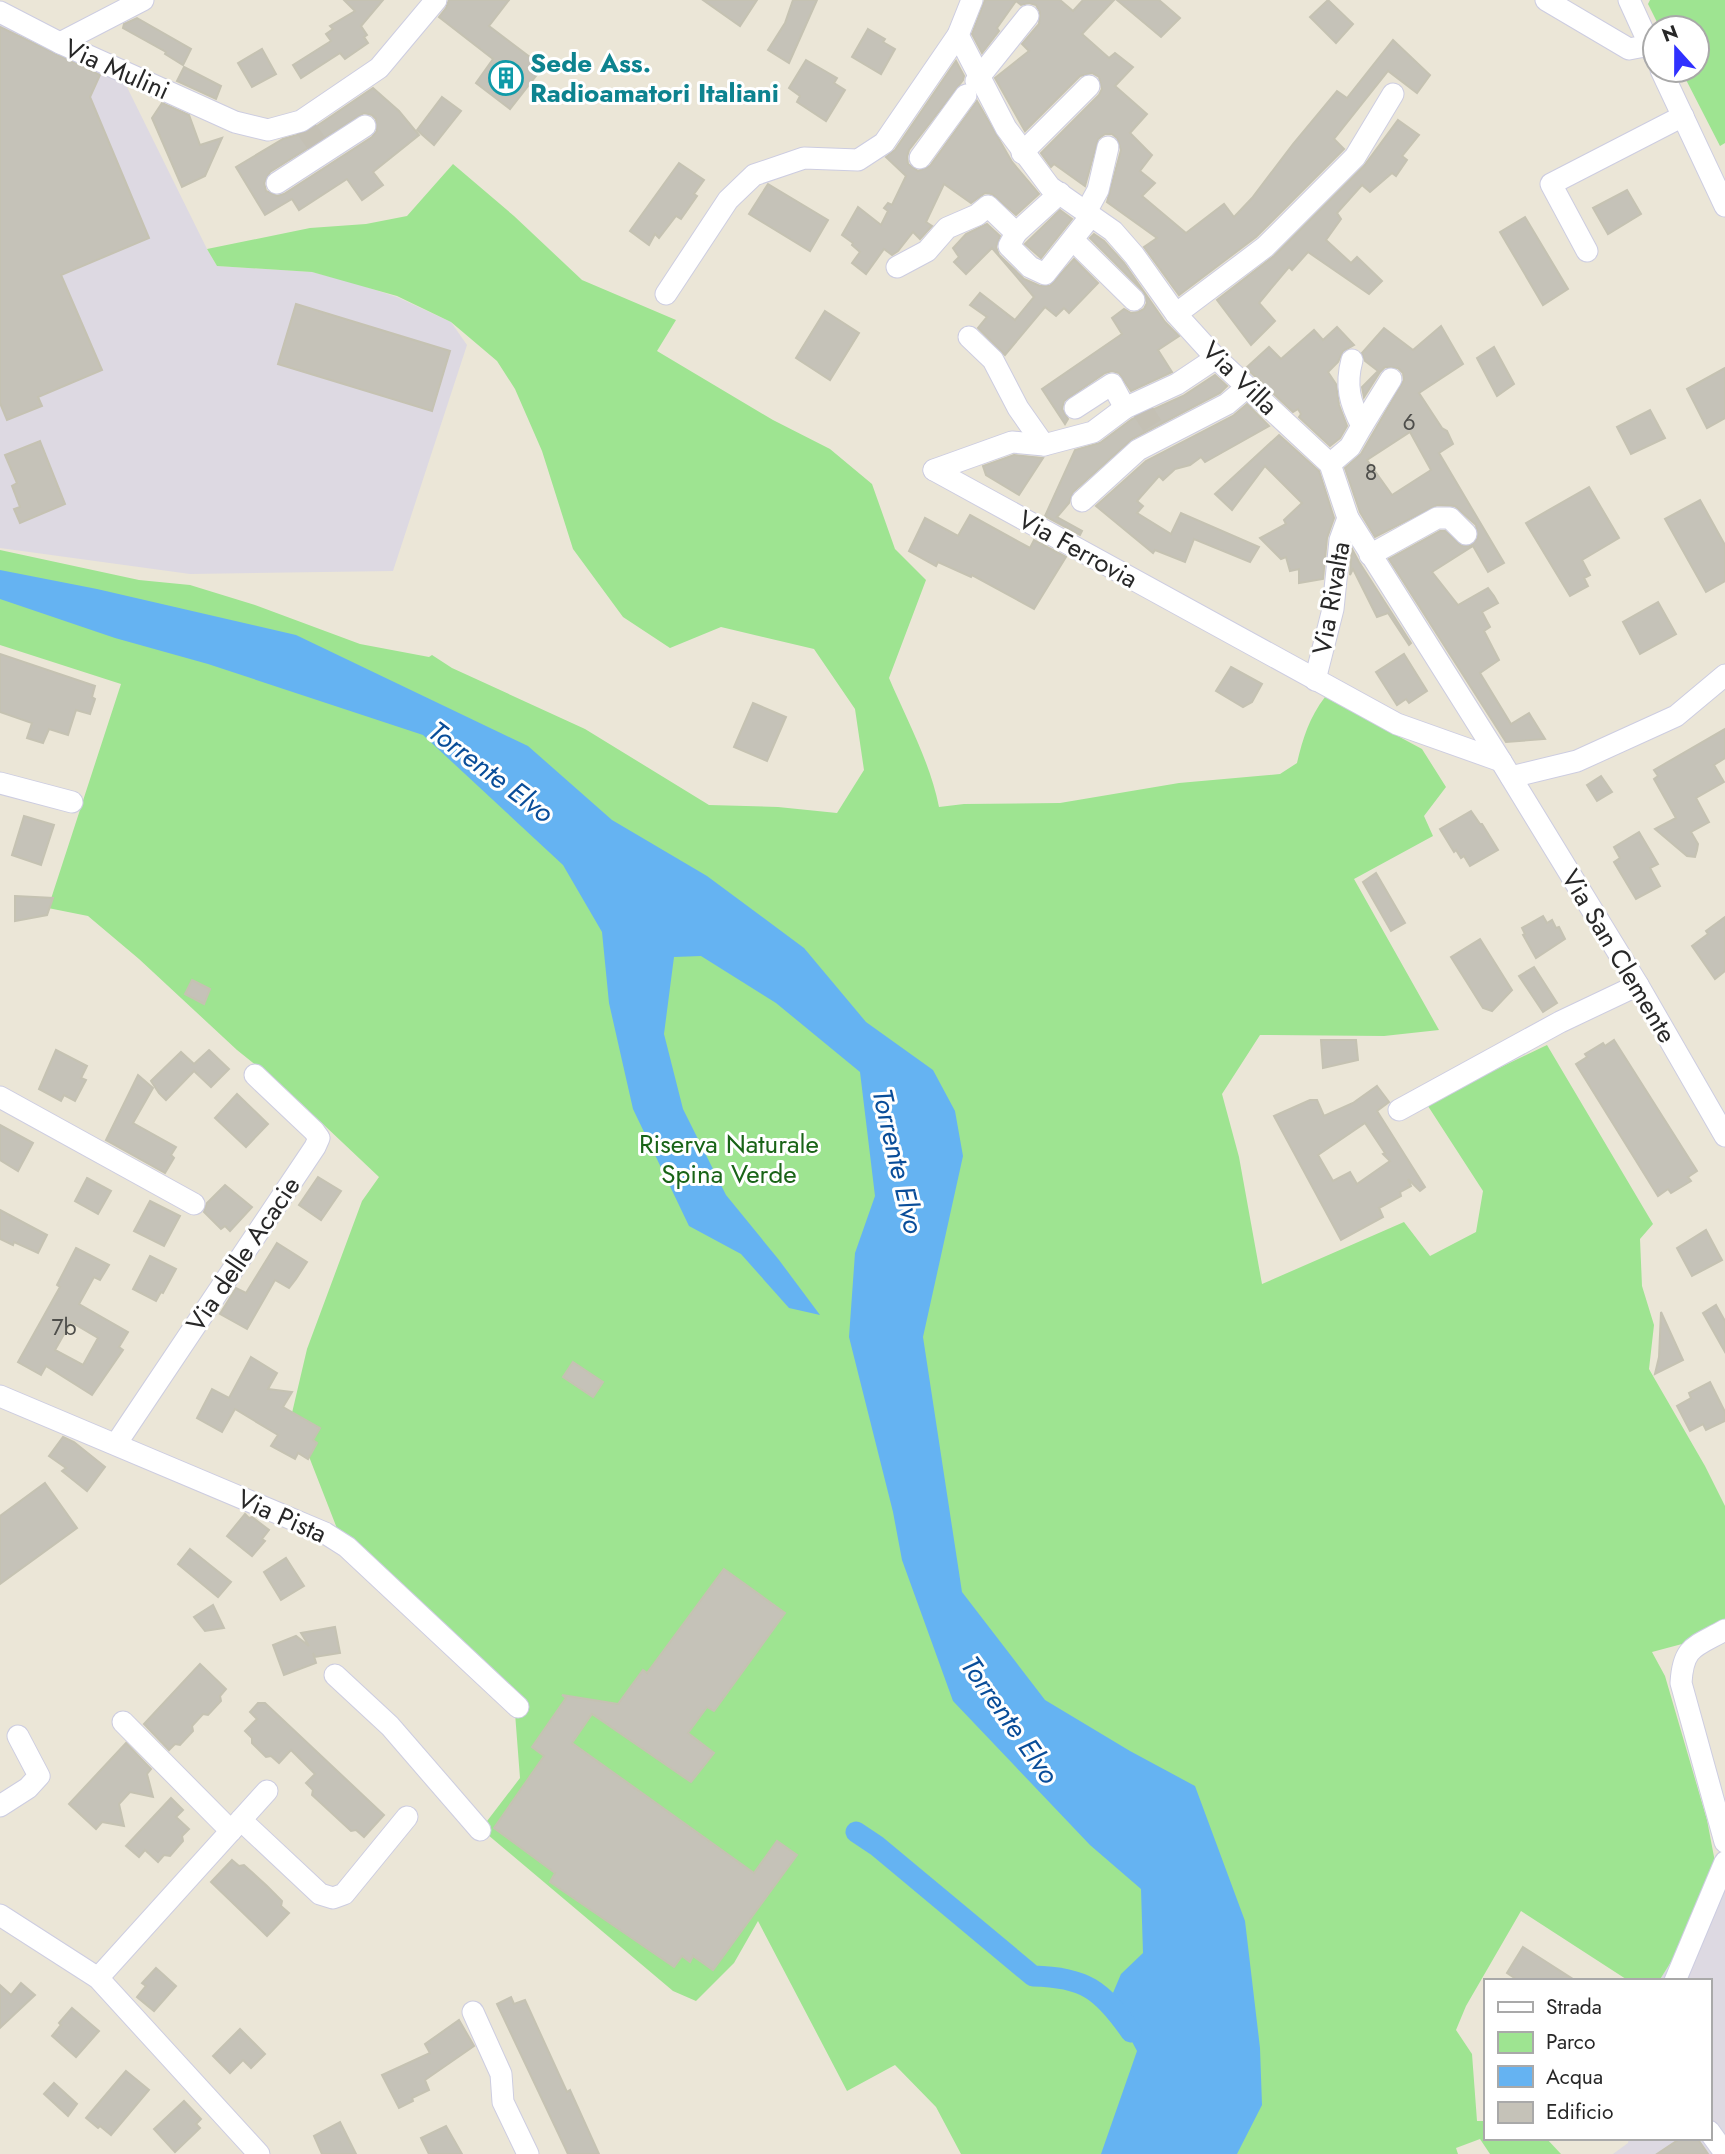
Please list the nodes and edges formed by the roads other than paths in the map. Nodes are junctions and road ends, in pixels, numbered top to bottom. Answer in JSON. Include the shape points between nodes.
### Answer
{"nodes":[{"id":1,"x":143,"y":0,"type":"edge"},
{"id":2,"x":436,"y":0,"type":"edge"},
{"id":3,"x":972,"y":0,"type":"edge"},
{"id":4,"x":1546,"y":0,"type":"edge"},
{"id":5,"x":1629,"y":0,"type":"edge"},
{"id":6,"x":0,"y":12,"type":"edge"},
{"id":7,"x":1028,"y":16,"type":"dead end"},
{"id":8,"x":1641,"y":27,"type":"edge"},
{"id":9,"x":958,"y":35,"type":"junction"},
{"id":10,"x":60,"y":43,"type":"junction"},
{"id":11,"x":1641,"y":50,"type":"edge"},
{"id":12,"x":1668,"y":84,"type":"edge"},
{"id":13,"x":973,"y":85,"type":"junction"},
{"id":14,"x":1089,"y":86,"type":"dead end"},
{"id":15,"x":1393,"y":94,"type":"dead end"},
{"id":16,"x":1683,"y":116,"type":"junction"},
{"id":17,"x":365,"y":126,"type":"dead end"},
{"id":18,"x":312,"y":137,"type":"junction"},
{"id":19,"x":1108,"y":147,"type":"dead end"},
{"id":20,"x":1022,"y":153,"type":"junction"},
{"id":21,"x":920,"y":158,"type":"dead end"},
{"id":22,"x":277,"y":184,"type":"dead end"},
{"id":23,"x":1060,"y":193,"type":"junction"},
{"id":24,"x":1725,"y":206,"type":"edge"},
{"id":25,"x":1089,"y":214,"type":"junction"},
{"id":26,"x":1016,"y":233,"type":"junction"},
{"id":27,"x":1073,"y":240,"type":"junction"},
{"id":28,"x":1587,"y":251,"type":"dead end"},
{"id":29,"x":897,"y":267,"type":"dead end"},
{"id":30,"x":666,"y":294,"type":"dead end"},
{"id":31,"x":1134,"y":300,"type":"dead end"},
{"id":32,"x":1176,"y":314,"type":"junction"},
{"id":33,"x":970,"y":337,"type":"dead end"},
{"id":34,"x":1216,"y":358,"type":"junction"},
{"id":35,"x":1352,"y":360,"type":"dead end"},
{"id":36,"x":1391,"y":379,"type":"dead end"},
{"id":37,"x":1247,"y":387,"type":"junction"},
{"id":38,"x":1135,"y":407,"type":"junction"},
{"id":39,"x":1074,"y":408,"type":"dead end"},
{"id":40,"x":1362,"y":426,"type":"junction"},
{"id":41,"x":1044,"y":445,"type":"junction"},
{"id":42,"x":1330,"y":464,"type":"junction"},
{"id":43,"x":1082,"y":501,"type":"dead end"},
{"id":44,"x":1348,"y":517,"type":"junction"},
{"id":45,"x":1466,"y":534,"type":"dead end"},
{"id":46,"x":1370,"y":555,"type":"junction"},
{"id":47,"x":1725,"y":675,"type":"edge"},
{"id":48,"x":1315,"y":680,"type":"junction"},
{"id":49,"x":1506,"y":769,"type":"junction"},
{"id":50,"x":0,"y":783,"type":"edge"},
{"id":51,"x":72,"y":802,"type":"dead end"},
{"id":52,"x":1638,"y":985,"type":"junction"},
{"id":53,"x":255,"y":1074,"type":"dead end"},
{"id":54,"x":0,"y":1097,"type":"edge"},
{"id":55,"x":1399,"y":1110,"type":"dead end"},
{"id":56,"x":1725,"y":1136,"type":"edge"},
{"id":57,"x":194,"y":1204,"type":"dead end"},
{"id":58,"x":0,"y":1395,"type":"edge"},
{"id":59,"x":116,"y":1444,"type":"junction"},
{"id":60,"x":1725,"y":1630,"type":"edge"},
{"id":61,"x":335,"y":1675,"type":"dead end"},
{"id":62,"x":518,"y":1707,"type":"dead end"},
{"id":63,"x":123,"y":1722,"type":"dead end"},
{"id":64,"x":18,"y":1736,"type":"dead end"},
{"id":65,"x":267,"y":1791,"type":"dead end"},
{"id":66,"x":0,"y":1806,"type":"edge"},
{"id":67,"x":407,"y":1817,"type":"dead end"},
{"id":68,"x":236,"y":1826,"type":"junction"},
{"id":69,"x":480,"y":1830,"type":"dead end"},
{"id":70,"x":1725,"y":1842,"type":"edge"},
{"id":71,"x":1725,"y":1862,"type":"edge"},
{"id":72,"x":2,"y":1922,"type":"edge"},
{"id":73,"x":98,"y":1978,"type":"junction"},
{"id":74,"x":1676,"y":1979,"type":"edge"},
{"id":75,"x":473,"y":2012,"type":"dead end"},
{"id":76,"x":1711,"y":2134,"type":"edge"},
{"id":77,"x":1725,"y":2153,"type":"edge"},
{"id":78,"x":259,"y":2154,"type":"edge"},
{"id":79,"x":528,"y":2154,"type":"edge"}],
"edges":[{"from":1,"to":10,"type":"street"},
{"from":2,"to":18,"type":"street"},
{"from":3,"to":9,"type":"street"},
{"from":4,"to":11,"type":"street","via":[[1629,49]]},
{"from":5,"to":8,"type":"street"},
{"from":6,"to":10,"type":"street","name":"Via Mulini"},
{"from":7,"to":13,"type":"street"},
{"from":9,"to":13,"type":"street","name":"Via Villa"},
{"from":9,"to":30,"type":"street","via":[[884,144],[858,160],[804,158],[754,175],[728,200]]},
{"from":10,"to":18,"type":"street","name":"Via Mulini","via":[[235,122]]},
{"from":12,"to":16,"type":"street"},
{"from":13,"to":20,"type":"street","name":"Via Villa"},
{"from":13,"to":21,"type":"street"},
{"from":14,"to":20,"type":"street"},
{"from":15,"to":32,"type":"street","via":[[1355,157],[1265,247]]},
{"from":16,"to":24,"type":"street"},
{"from":16,"to":28,"type":"street","via":[[1551,184]]},
{"from":17,"to":18,"type":"street"},
{"from":18,"to":22,"type":"street"},
{"from":19,"to":25,"type":"street"},
{"from":20,"to":23,"type":"street","name":"Via Villa"},
{"from":23,"to":25,"type":"street","name":"Via Villa"},
{"from":23,"to":26,"type":"street"},
{"from":25,"to":27,"type":"street"},
{"from":25,"to":32,"type":"street","name":"Via Villa","via":[[1113,231],[1134,255]]},
{"from":26,"to":27,"type":"street","via":[[1009,246],[1030,267],[1045,274]]},
{"from":26,"to":29,"type":"street","via":[[988,206],[947,228],[927,251]]},
{"from":27,"to":31,"type":"street"},
{"from":32,"to":34,"type":"street","name":"Via Villa"},
{"from":33,"to":41,"type":"street","via":[[993,360]]},
{"from":34,"to":37,"type":"street","name":"Via Villa"},
{"from":34,"to":38,"type":"street","name":"Via Ferrovia"},
{"from":35,"to":40,"type":"street","via":[[1347,379],[1353,410]]},
{"from":36,"to":40,"type":"street"},
{"from":37,"to":42,"type":"street","name":"Via Villa"},
{"from":37,"to":43,"type":"street","via":[[1227,404],[1158,433]]},
{"from":38,"to":39,"type":"street","via":[[1112,384]]},
{"from":38,"to":41,"type":"street","name":"Via Ferrovia","via":[[1093,432]]},
{"from":40,"to":42,"type":"street","via":[[1350,447]]},
{"from":41,"to":48,"type":"street","name":"Via Ferrovia","via":[[1012,442],[934,470]]},
{"from":42,"to":44,"type":"street","name":"Via Villa"},
{"from":44,"to":46,"type":"street","name":"Via Villa"},
{"from":44,"to":48,"type":"street","name":"Via Rivalta","via":[[1340,540],[1333,609]]},
{"from":45,"to":46,"type":"street","via":[[1450,519],[1437,518]]},
{"from":46,"to":49,"type":"street","name":"Via Villa"},
{"from":47,"to":49,"type":"street","via":[[1676,716],[1577,761]]},
{"from":48,"to":49,"type":"street","name":"Via Ferrovia","via":[[1397,724]]},
{"from":49,"to":52,"type":"street","name":"Via San Clemente"},
{"from":50,"to":51,"type":"street"},
{"from":52,"to":55,"type":"street"},
{"from":52,"to":56,"type":"street","name":"Via San Clemente"},
{"from":53,"to":59,"type":"street","name":"Via delle Acacie","via":[[319,1138]]},
{"from":54,"to":57,"type":"street"},
{"from":58,"to":59,"type":"street","name":"Via Pista"},
{"from":59,"to":62,"type":"street","name":"Via Pista","via":[[326,1533],[347,1547]]},
{"from":60,"to":70,"type":"street","via":[[1687,1652],[1681,1683]]},
{"from":61,"to":69,"type":"street","via":[[390,1726]]},
{"from":63,"to":68,"type":"street"},
{"from":64,"to":66,"type":"street","via":[[39,1776]]},
{"from":65,"to":68,"type":"street"},
{"from":67,"to":68,"type":"street","via":[[344,1894],[333,1898],[320,1894]]},
{"from":68,"to":73,"type":"street"},
{"from":71,"to":74,"type":"street"},
{"from":72,"to":73,"type":"street"},
{"from":73,"to":78,"type":"street"},
{"from":75,"to":79,"type":"street","via":[[501,2074],[503,2102]]},
{"from":76,"to":77,"type":"street"}]}
